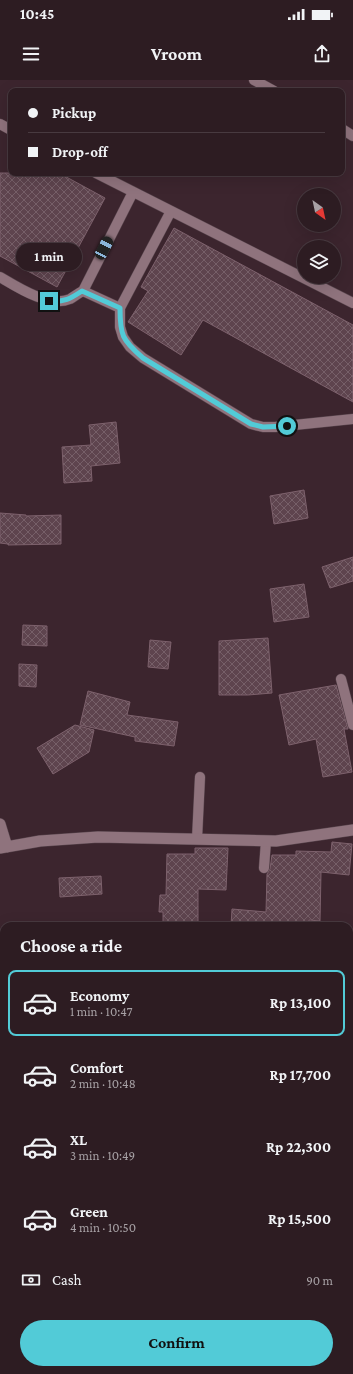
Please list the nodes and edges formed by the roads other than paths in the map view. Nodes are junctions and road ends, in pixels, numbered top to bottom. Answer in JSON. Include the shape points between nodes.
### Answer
{"nodes":[{"id":1,"x":254,"y":80,"type":"edge"},
{"id":2,"x":269,"y":88,"type":"edge"},
{"id":3,"x":102,"y":176,"type":"edge"},
{"id":4,"x":134,"y":192,"type":"junction"},
{"id":5,"x":171,"y":211,"type":"junction"},
{"id":6,"x":0,"y":277,"type":"edge"},
{"id":7,"x":82,"y":291,"type":"junction"},
{"id":8,"x":353,"y":303,"type":"edge"},
{"id":9,"x":120,"y":308,"type":"junction"},
{"id":10,"x":353,"y":419,"type":"edge"},
{"id":11,"x":341,"y":679,"type":"dead end"},
{"id":12,"x":353,"y":725,"type":"edge"},
{"id":13,"x":200,"y":777,"type":"dead end"},
{"id":14,"x":0,"y":824,"type":"edge"},
{"id":15,"x":353,"y":830,"type":"edge"},
{"id":16,"x":197,"y":839,"type":"junction"},
{"id":17,"x":266,"y":841,"type":"junction"},
{"id":18,"x":4,"y":848,"type":"edge"},
{"id":19,"x":264,"y":868,"type":"dead end"}],
"edges":[{"from":1,"to":2,"type":"lane"},
{"from":3,"to":4,"type":"lane"},
{"from":4,"to":5,"type":"lane"},
{"from":4,"to":7,"type":"lane"},
{"from":5,"to":8,"type":"lane"},
{"from":5,"to":9,"type":"lane"},
{"from":6,"to":7,"type":"lane","via":[[26,292],[49,301],[70,300]]},
{"from":7,"to":9,"type":"lane"},
{"from":9,"to":10,"type":"lane","via":[[120,327],[130,347],[143,358],[251,424],[275,427]]},
{"from":11,"to":12,"type":"lane"},
{"from":13,"to":16,"type":"lane"},
{"from":14,"to":18,"type":"street"},
{"from":15,"to":17,"type":"street"},
{"from":16,"to":17,"type":"street"},
{"from":16,"to":18,"type":"street","via":[[84,837],[40,841]]},
{"from":17,"to":19,"type":"lane"}]}
